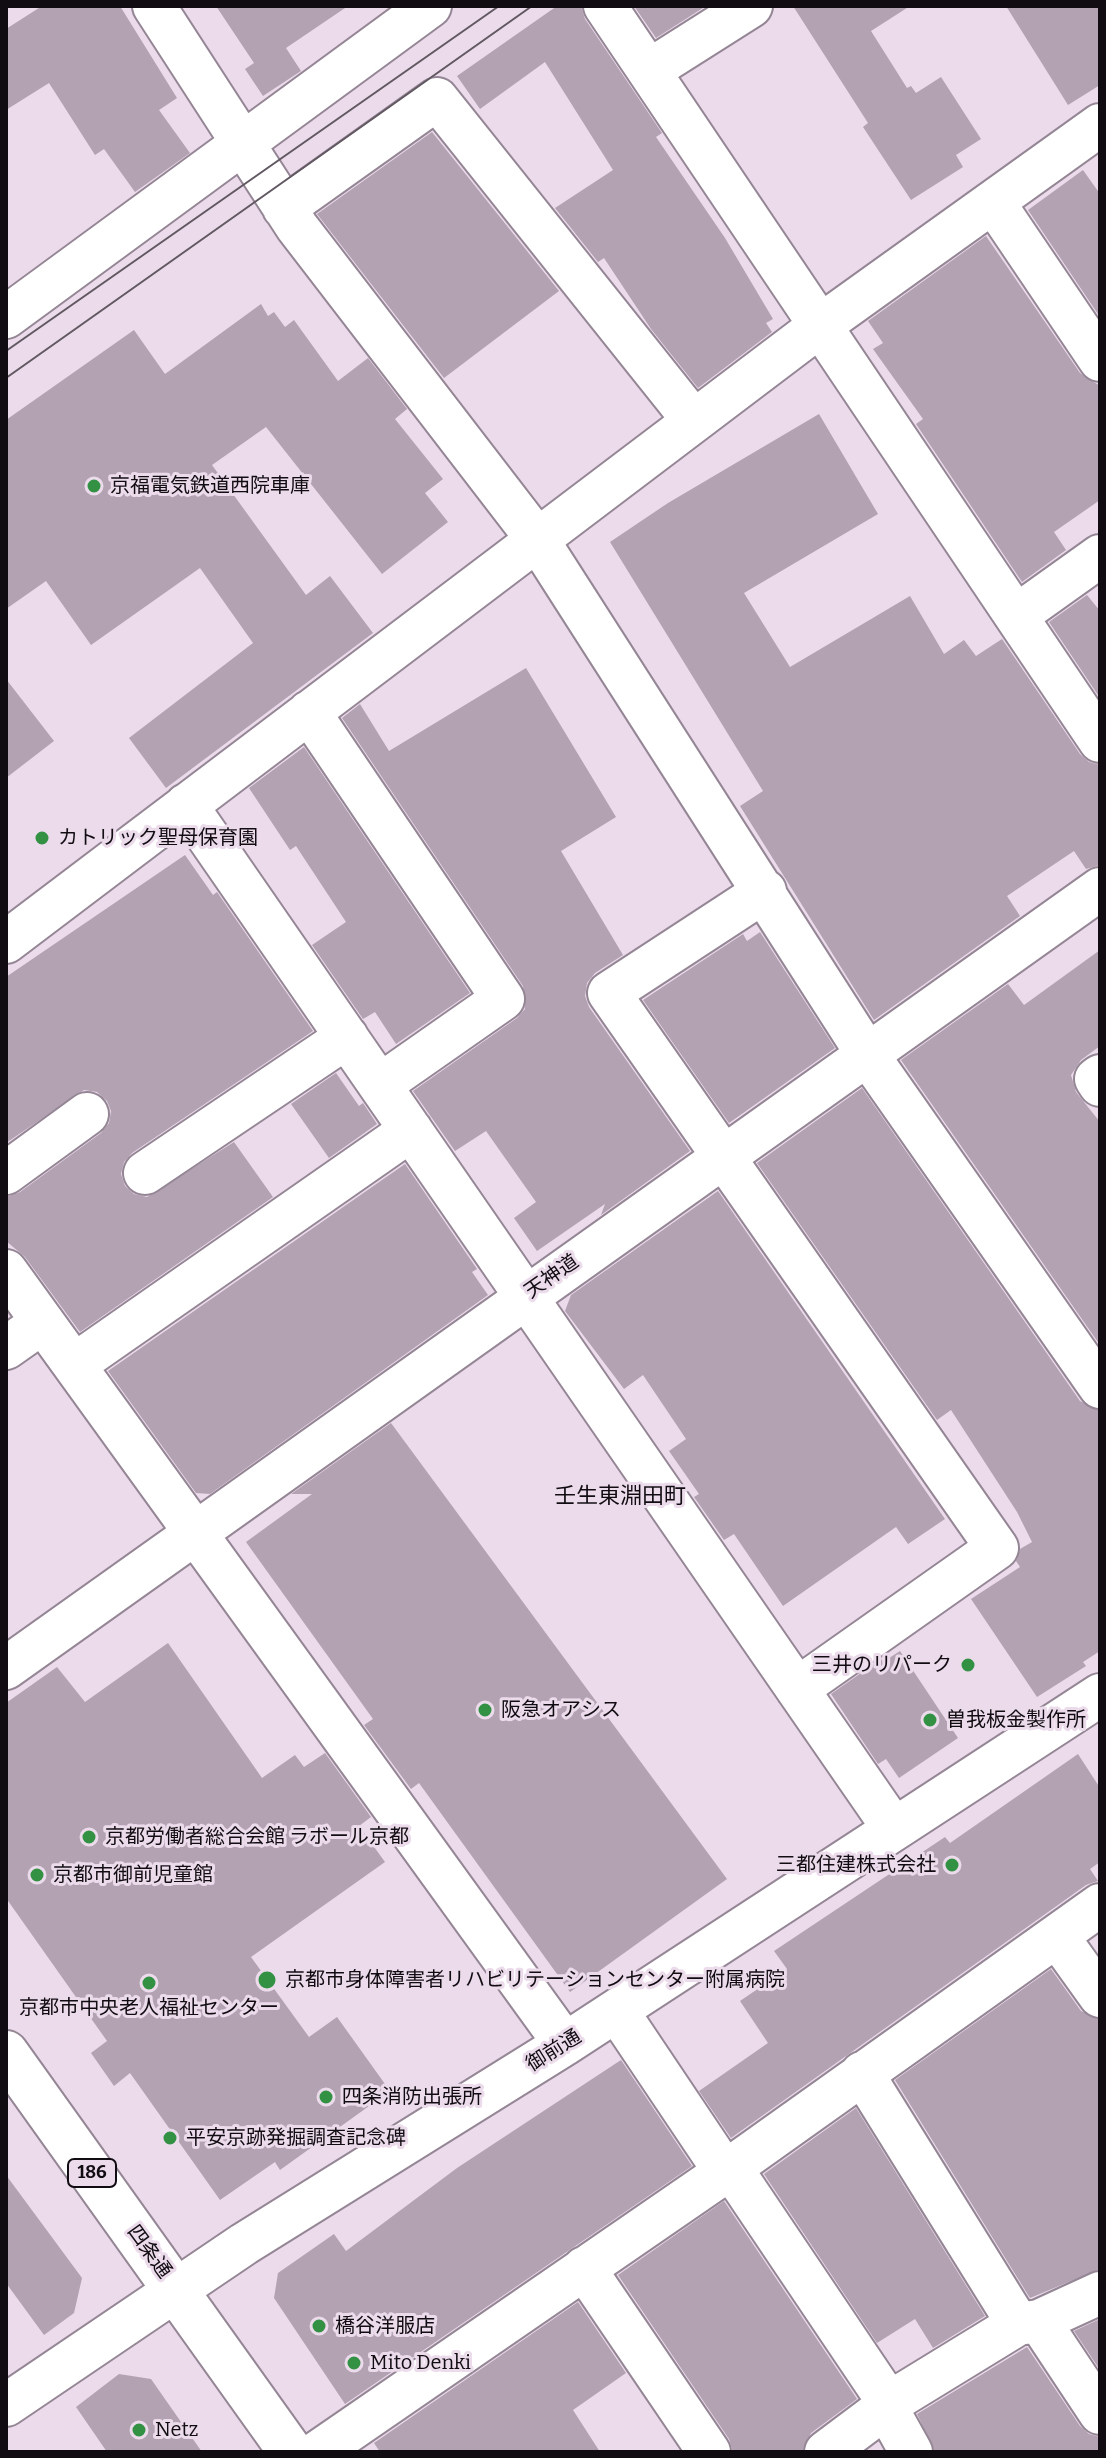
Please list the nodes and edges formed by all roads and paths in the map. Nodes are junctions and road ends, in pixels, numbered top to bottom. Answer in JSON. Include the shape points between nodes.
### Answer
{"nodes":[{"id":1,"x":154,"y":6,"type":"edge"},
{"id":2,"x":430,"y":6,"type":"edge"},
{"id":3,"x":605,"y":6,"type":"edge"},
{"id":4,"x":751,"y":6,"type":"edge"},
{"id":5,"x":650,"y":70,"type":"junction"},
{"id":6,"x":1100,"y":125,"type":"edge"},
{"id":7,"x":243,"y":144,"type":"junction"},
{"id":8,"x":994,"y":203,"type":"junction"},
{"id":9,"x":284,"y":208,"type":"junction"},
{"id":10,"x":6,"y":317,"type":"edge"},
{"id":11,"x":821,"y":325,"type":"junction"},
{"id":12,"x":1100,"y":360,"type":"edge"},
{"id":13,"x":694,"y":421,"type":"junction"},
{"id":14,"x":537,"y":539,"type":"junction"},
{"id":15,"x":1097,"y":563,"type":"edge"},
{"id":16,"x":1016,"y":616,"type":"junction"},
{"id":17,"x":309,"y":712,"type":"junction"},
{"id":18,"x":1100,"y":741,"type":"edge"},
{"id":19,"x":186,"y":805,"type":"junction"},
{"id":20,"x":1100,"y":889,"type":"edge"},
{"id":21,"x":765,"y":891,"type":"junction"},
{"id":22,"x":6,"y":942,"type":"edge"},
{"id":23,"x":347,"y":1037,"type":"junction"},
{"id":24,"x":867,"y":1054,"type":"junction"},
{"id":25,"x":1100,"y":1076,"type":"edge"},
{"id":26,"x":380,"y":1085,"type":"junction"},
{"id":27,"x":1100,"y":1085,"type":"edge"},
{"id":28,"x":87,"y":1114,"type":"dead end"},
{"id":29,"x":411,"y":1130,"type":"junction"},
{"id":30,"x":723,"y":1158,"type":"junction"},
{"id":31,"x":6,"y":1173,"type":"edge"},
{"id":32,"x":145,"y":1173,"type":"dead end"},
{"id":33,"x":6,"y":1271,"type":"edge"},
{"id":34,"x":525,"y":1295,"type":"junction"},
{"id":35,"x":43,"y":1322,"type":"junction"},
{"id":36,"x":6,"y":1348,"type":"edge"},
{"id":37,"x":74,"y":1365,"type":"junction"},
{"id":38,"x":1100,"y":1387,"type":"edge"},
{"id":39,"x":196,"y":1534,"type":"junction"},
{"id":40,"x":6,"y":1668,"type":"edge"},
{"id":41,"x":797,"y":1689,"type":"junction"},
{"id":42,"x":1100,"y":1695,"type":"edge"},
{"id":43,"x":894,"y":1829,"type":"junction"},
{"id":44,"x":1100,"y":1905,"type":"edge"},
{"id":45,"x":1057,"y":1936,"type":"junction"},
{"id":46,"x":1100,"y":1996,"type":"edge"},
{"id":47,"x":617,"y":2011,"type":"junction"},
{"id":48,"x":565,"y":2044,"type":"junction"},
{"id":49,"x":6,"y":2053,"type":"edge"},
{"id":50,"x":862,"y":2073,"type":"junction"},
{"id":51,"x":725,"y":2172,"type":"junction"},
{"id":52,"x":584,"y":2268,"type":"junction"},
{"id":53,"x":178,"y":2292,"type":"junction"},
{"id":54,"x":1100,"y":2293,"type":"edge"},
{"id":55,"x":1028,"y":2322,"type":"junction"},
{"id":56,"x":6,"y":2405,"type":"edge"},
{"id":57,"x":888,"y":2405,"type":"junction"},
{"id":58,"x":1100,"y":2413,"type":"edge"},
{"id":59,"x":291,"y":2452,"type":"edge"},
{"id":60,"x":318,"y":2452,"type":"edge"},
{"id":61,"x":709,"y":2452,"type":"edge"},
{"id":62,"x":826,"y":2452,"type":"edge"},
{"id":63,"x":911,"y":2452,"type":"edge"}],
"edges":[{"from":1,"to":7,"type":"street"},
{"from":2,"to":7,"type":"street"},
{"from":3,"to":5,"type":"street"},
{"from":4,"to":5,"type":"street"},
{"from":5,"to":11,"type":"street"},
{"from":6,"to":8,"type":"street"},
{"from":7,"to":9,"type":"street"},
{"from":7,"to":10,"type":"street"},
{"from":8,"to":11,"type":"street"},
{"from":8,"to":12,"type":"street"},
{"from":9,"to":13,"type":"street","via":[[437,99]]},
{"from":9,"to":14,"type":"street"},
{"from":11,"to":13,"type":"street"},
{"from":11,"to":16,"type":"street"},
{"from":13,"to":14,"type":"street"},
{"from":14,"to":17,"type":"street"},
{"from":14,"to":21,"type":"street"},
{"from":15,"to":16,"type":"street"},
{"from":16,"to":18,"type":"street"},
{"from":17,"to":19,"type":"street"},
{"from":17,"to":26,"type":"street","via":[[503,999]]},
{"from":19,"to":22,"type":"street"},
{"from":19,"to":23,"type":"street"},
{"from":20,"to":24,"type":"street","name":"天神道"},
{"from":21,"to":24,"type":"street"},
{"from":21,"to":30,"type":"street","via":[[609,993]]},
{"from":23,"to":26,"type":"street"},
{"from":23,"to":32,"type":"street"},
{"from":24,"to":30,"type":"street","name":"天神道"},
{"from":24,"to":38,"type":"street"},
{"from":25,"to":27,"type":"street"},
{"from":26,"to":29,"type":"street"},
{"from":28,"to":31,"type":"street"},
{"from":29,"to":34,"type":"street"},
{"from":29,"to":37,"type":"street"},
{"from":30,"to":34,"type":"street","name":"天神道"},
{"from":30,"to":41,"type":"street","via":[[997,1548]]},
{"from":33,"to":35,"type":"street"},
{"from":34,"to":39,"type":"street","name":"天神道"},
{"from":34,"to":41,"type":"street"},
{"from":35,"to":36,"type":"street"},
{"from":35,"to":37,"type":"street"},
{"from":37,"to":39,"type":"street"},
{"from":39,"to":40,"type":"street","name":"天神道"},
{"from":39,"to":48,"type":"street"},
{"from":41,"to":43,"type":"street"},
{"from":42,"to":43,"type":"street","name":"御前通"},
{"from":43,"to":47,"type":"street","name":"御前通"},
{"from":44,"to":45,"type":"street"},
{"from":45,"to":46,"type":"street"},
{"from":45,"to":50,"type":"street"},
{"from":47,"to":48,"type":"street","name":"御前通"},
{"from":47,"to":51,"type":"street"},
{"from":48,"to":53,"type":"street","name":"御前通","via":[[244,2244]]},
{"from":49,"to":53,"type":"main road","name":"四条通","number":"186"},
{"from":50,"to":51,"type":"street"},
{"from":50,"to":55,"type":"street"},
{"from":51,"to":52,"type":"street"},
{"from":51,"to":57,"type":"street","via":[[741,2183]]},
{"from":52,"to":60,"type":"street"},
{"from":52,"to":61,"type":"street"},
{"from":53,"to":56,"type":"street","name":"御前通"},
{"from":53,"to":59,"type":"main road","name":"四条通","number":"186"},
{"from":54,"to":55,"type":"street"},
{"from":55,"to":57,"type":"street"},
{"from":55,"to":58,"type":"street"},
{"from":57,"to":62,"type":"street"},
{"from":57,"to":63,"type":"street"}]}
